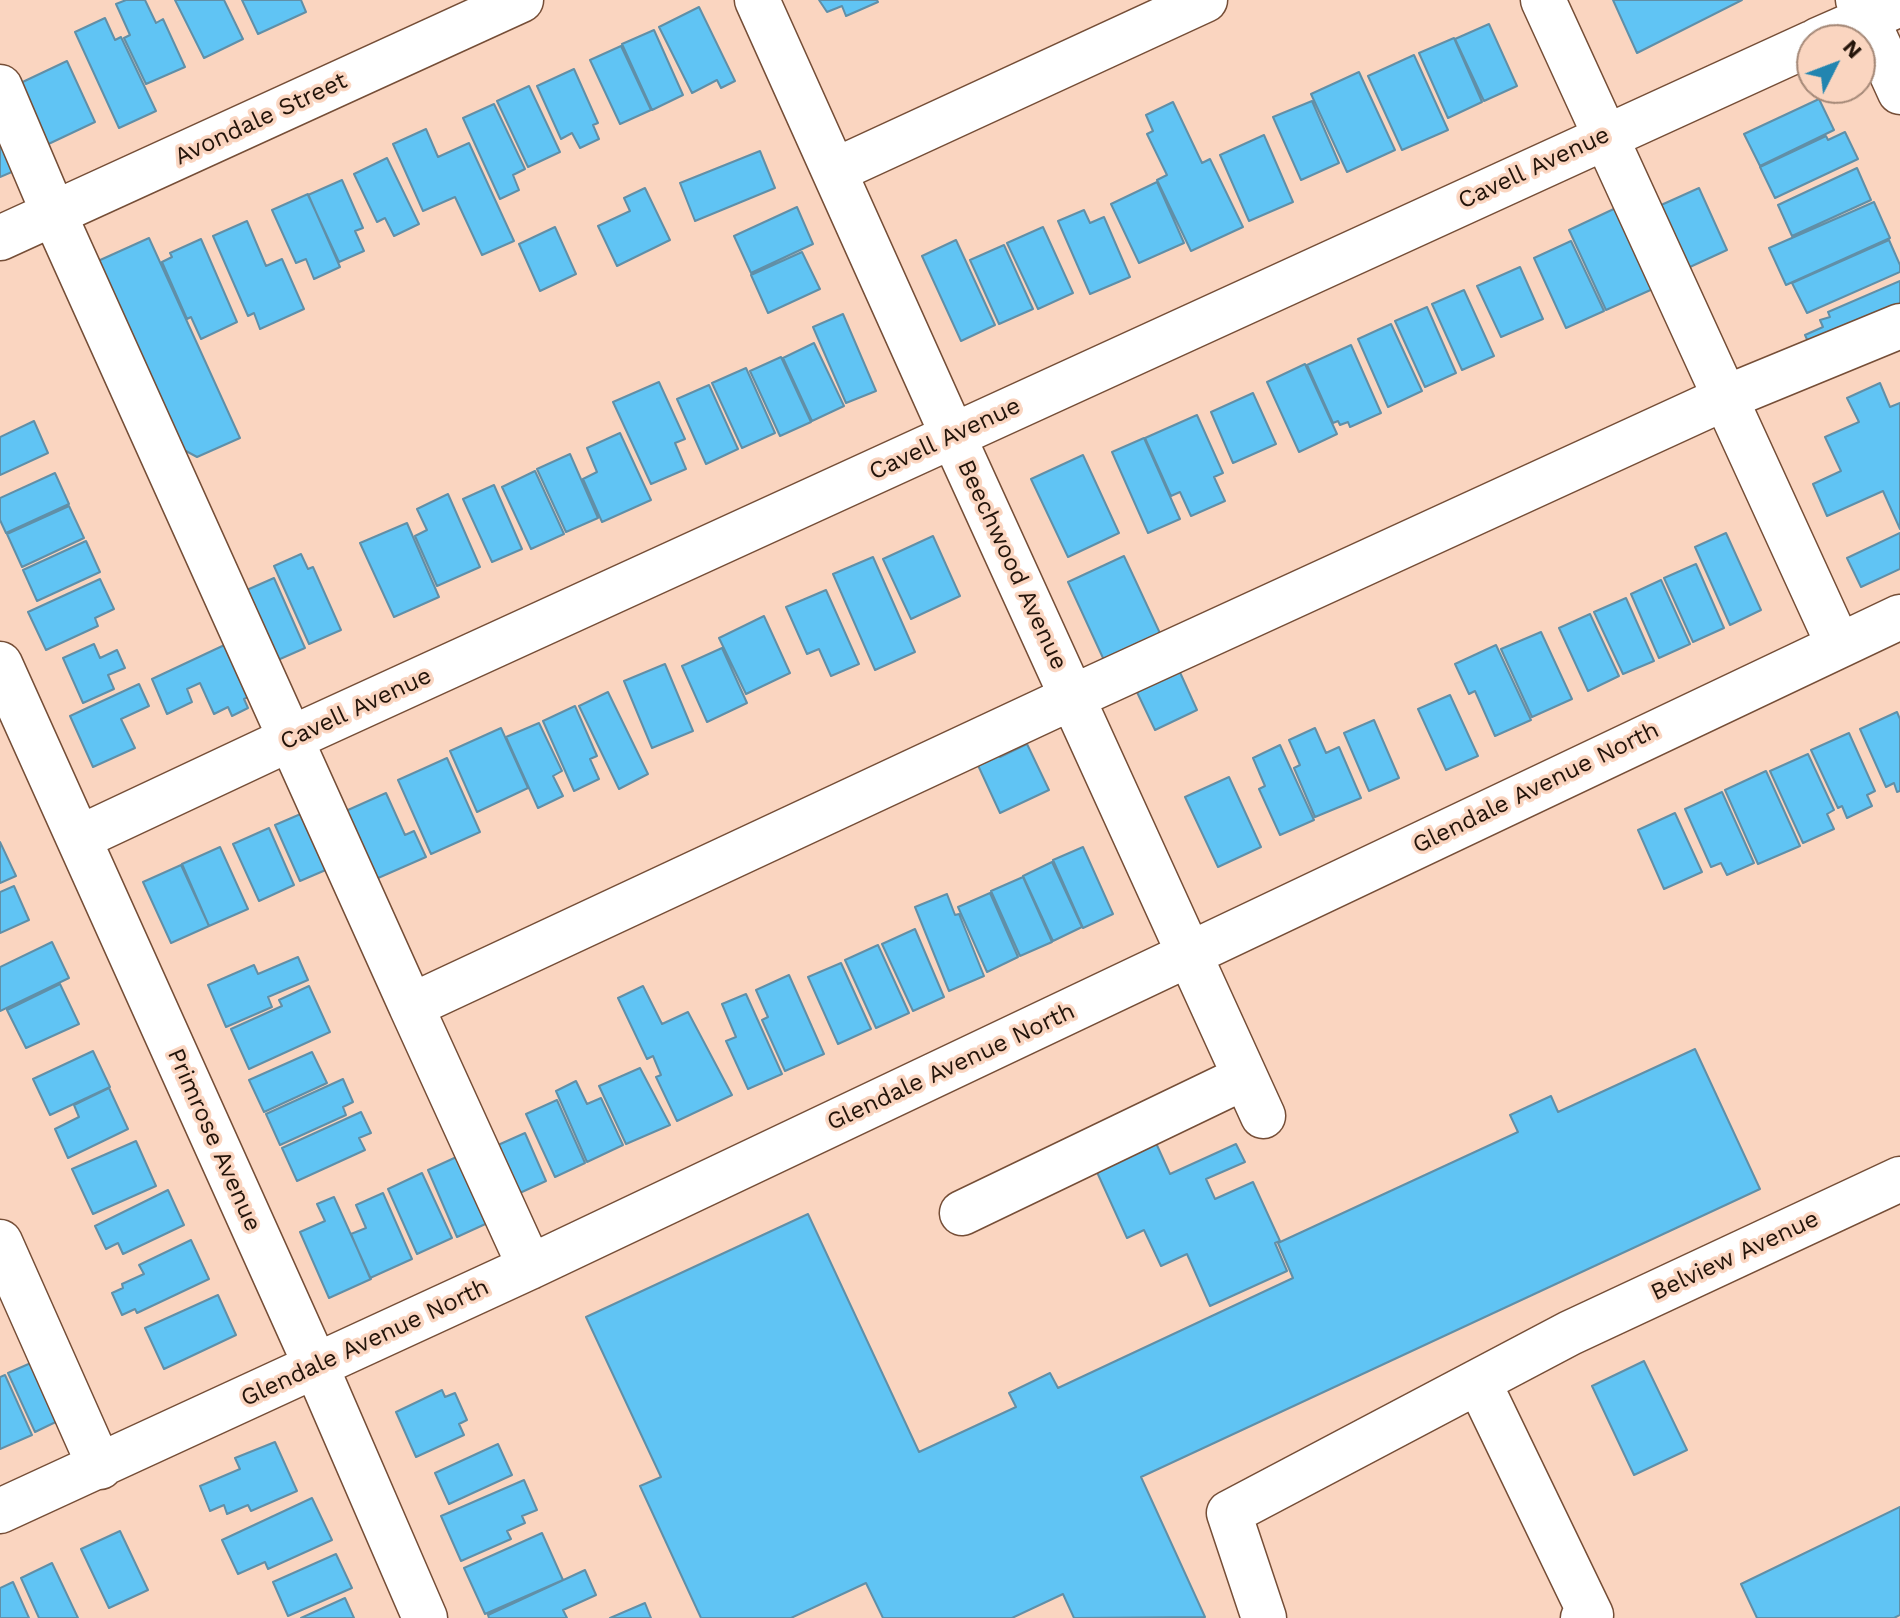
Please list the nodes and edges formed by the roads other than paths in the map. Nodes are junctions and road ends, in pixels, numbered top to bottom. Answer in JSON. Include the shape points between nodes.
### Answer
{"nodes":[{"id":1,"x":521,"y":0,"type":"edge"},
{"id":2,"x":757,"y":0,"type":"edge"},
{"id":3,"x":1205,"y":0,"type":"edge"},
{"id":4,"x":1543,"y":0,"type":"edge"},
{"id":5,"x":1875,"y":7,"type":"edge"},
{"id":6,"x":1846,"y":24,"type":"edge"},
{"id":7,"x":1796,"y":50,"type":"edge"},
{"id":8,"x":0,"y":87,"type":"edge"},
{"id":9,"x":1900,"y":92,"type":"edge"},
{"id":10,"x":1604,"y":136,"type":"junction"},
{"id":11,"x":834,"y":171,"type":"junction"},
{"id":12,"x":54,"y":214,"type":"junction"},
{"id":13,"x":0,"y":238,"type":"edge"},
{"id":14,"x":1900,"y":326,"type":"edge"},
{"id":15,"x":1725,"y":398,"type":"junction"},
{"id":16,"x":953,"y":436,"type":"junction"},
{"id":17,"x":1900,"y":617,"type":"edge"},
{"id":18,"x":1838,"y":644,"type":"junction"},
{"id":19,"x":0,"y":664,"type":"edge"},
{"id":20,"x":1073,"y":697,"type":"junction"},
{"id":21,"x":292,"y":738,"type":"junction"},
{"id":22,"x":79,"y":838,"type":"junction"},
{"id":23,"x":1188,"y":955,"type":"junction"},
{"id":24,"x":411,"y":1006,"type":"junction"},
{"id":25,"x":1900,"y":1179,"type":"edge"},
{"id":26,"x":962,"y":1213,"type":"dead end"},
{"id":27,"x":0,"y":1242,"type":"edge"},
{"id":28,"x":530,"y":1267,"type":"junction"},
{"id":29,"x":315,"y":1364,"type":"junction"},
{"id":30,"x":1479,"y":1383,"type":"junction"},
{"id":31,"x":100,"y":1467,"type":"junction"},
{"id":32,"x":0,"y":1511,"type":"edge"},
{"id":33,"x":425,"y":1618,"type":"edge"},
{"id":34,"x":1264,"y":1618,"type":"edge"},
{"id":35,"x":1583,"y":1618,"type":"edge"}],
"edges":[{"from":1,"to":12,"type":"street","name":"Avondale Street"},
{"from":2,"to":11,"type":"street","name":"Beechwood Avenue"},
{"from":3,"to":11,"type":"street"},
{"from":4,"to":10,"type":"street"},
{"from":5,"to":6,"type":"street"},
{"from":5,"to":9,"type":"street"},
{"from":7,"to":10,"type":"street","name":"Cavell Avenue"},
{"from":8,"to":12,"type":"street"},
{"from":10,"to":15,"type":"street"},
{"from":10,"to":16,"type":"street","name":"Cavell Avenue"},
{"from":11,"to":16,"type":"street","name":"Beechwood Avenue"},
{"from":12,"to":13,"type":"street","name":"Avondale Street"},
{"from":12,"to":21,"type":"street"},
{"from":14,"to":15,"type":"street"},
{"from":15,"to":18,"type":"street"},
{"from":15,"to":20,"type":"street"},
{"from":16,"to":20,"type":"street","name":"Beechwood Avenue"},
{"from":16,"to":21,"type":"street","name":"Cavell Avenue"},
{"from":17,"to":18,"type":"street","name":"Glendale Avenue North"},
{"from":18,"to":23,"type":"street","name":"Glendale Avenue North"},
{"from":19,"to":22,"type":"street","name":"Primrose Avenue"},
{"from":20,"to":23,"type":"street","name":"Beechwood Avenue"},
{"from":20,"to":24,"type":"street"},
{"from":21,"to":22,"type":"street","name":"Cavell Avenue"},
{"from":21,"to":24,"type":"street"},
{"from":22,"to":29,"type":"street","name":"Primrose Avenue"},
{"from":23,"to":26,"type":"street","name":"Beechwood Avenue","via":[[1254,1096]]},
{"from":23,"to":28,"type":"street","name":"Glendale Avenue North"},
{"from":24,"to":28,"type":"street"},
{"from":25,"to":30,"type":"street","name":"Belview Avenue","via":[[1570,1333]]},
{"from":27,"to":31,"type":"street"},
{"from":28,"to":29,"type":"street","name":"Glendale Avenue North"},
{"from":29,"to":31,"type":"street","name":"Glendale Avenue North"},
{"from":29,"to":33,"type":"street","name":"Primrose Avenue"},
{"from":30,"to":34,"type":"street","name":"Belview Avenue","via":[[1229,1513]]},
{"from":30,"to":35,"type":"street","via":[[1591,1615]]},
{"from":31,"to":32,"type":"street","name":"Glendale Avenue North"}]}
